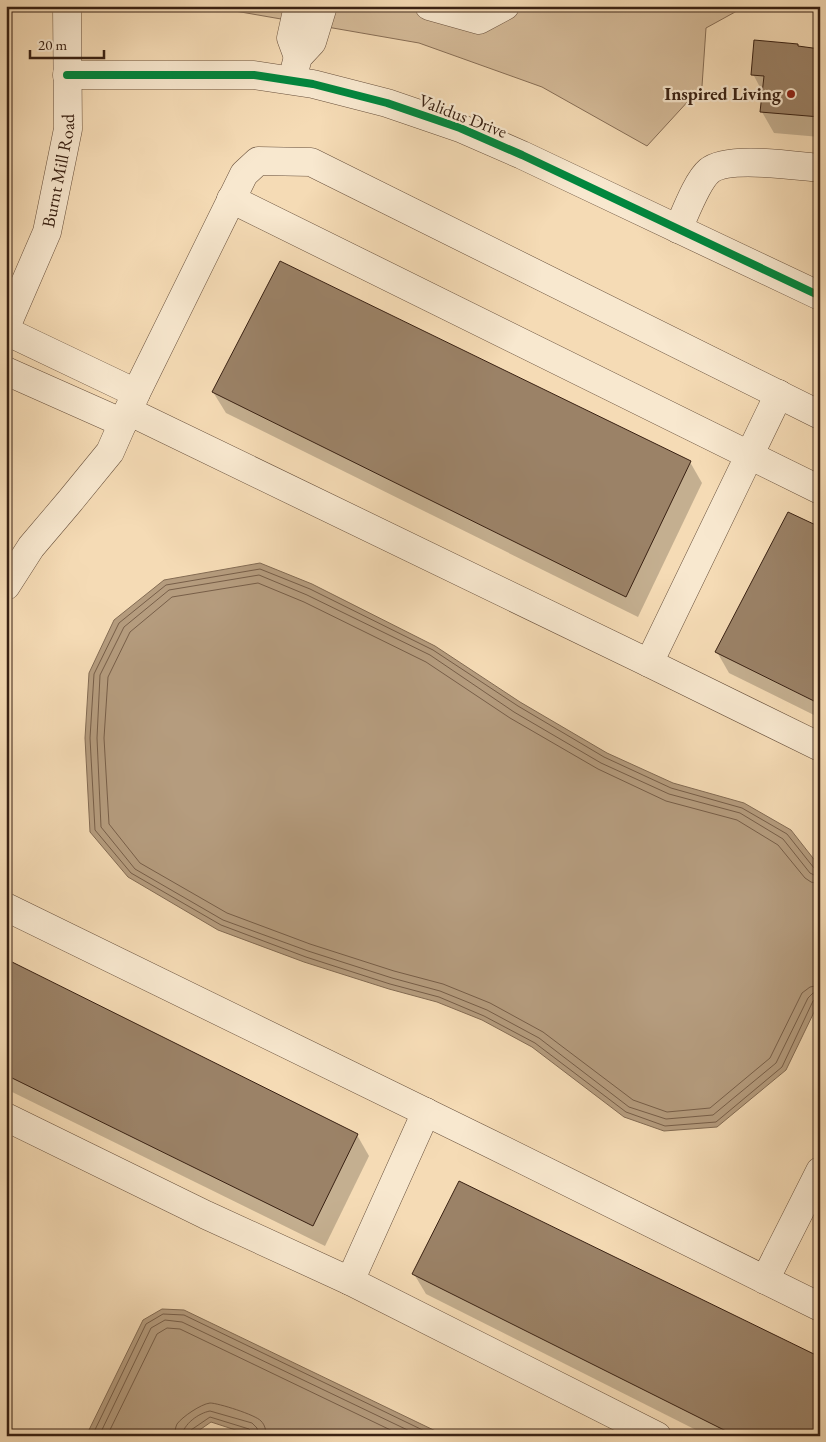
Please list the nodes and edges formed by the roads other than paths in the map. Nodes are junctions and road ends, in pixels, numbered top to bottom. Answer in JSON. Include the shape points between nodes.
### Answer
{"nodes":[{"id":1,"x":67,"y":6,"type":"edge"},
{"id":2,"x":298,"y":6,"type":"edge"},
{"id":3,"x":323,"y":6,"type":"edge"},
{"id":4,"x":429,"y":6,"type":"edge"},
{"id":5,"x":506,"y":6,"type":"edge"},
{"id":6,"x":295,"y":69,"type":"junction"},
{"id":7,"x":67,"y":74,"type":"junction"},
{"id":8,"x":820,"y":168,"type":"edge"},
{"id":9,"x":232,"y":199,"type":"junction"},
{"id":10,"x":678,"y":229,"type":"junction"},
{"id":11,"x":820,"y":296,"type":"edge"},
{"id":12,"x":6,"y":327,"type":"edge"},
{"id":13,"x":6,"y":331,"type":"edge"},
{"id":14,"x":6,"y":371,"type":"edge"},
{"id":15,"x":779,"y":394,"type":"junction"},
{"id":16,"x":129,"y":409,"type":"junction"},
{"id":17,"x":820,"y":415,"type":"edge"},
{"id":18,"x":750,"y":456,"type":"junction"},
{"id":19,"x":820,"y":490,"type":"edge"},
{"id":20,"x":6,"y":586,"type":"edge"},
{"id":21,"x":650,"y":663,"type":"junction"},
{"id":22,"x":820,"y":748,"type":"edge"},
{"id":23,"x":6,"y":907,"type":"edge"},
{"id":24,"x":426,"y":1112,"type":"junction"},
{"id":25,"x":6,"y":1117,"type":"edge"},
{"id":26,"x":820,"y":1171,"type":"edge"},
{"id":27,"x":765,"y":1280,"type":"junction"},
{"id":28,"x":350,"y":1281,"type":"junction"},
{"id":29,"x":820,"y":1307,"type":"edge"},
{"id":30,"x":657,"y":1436,"type":"edge"}],
"edges":[{"from":1,"to":7,"type":"street","name":"Burnt Mill Road"},
{"from":2,"to":6,"type":"street","via":[[291,38]]},
{"from":3,"to":6,"type":"street","via":[[312,42]]},
{"from":4,"to":5,"type":"street","via":[[479,20]]},
{"from":6,"to":7,"type":"street","name":"Validus Drive","via":[[254,74]]},
{"from":6,"to":10,"type":"street","name":"Validus Drive","via":[[312,84],[387,103],[460,128]]},
{"from":7,"to":12,"type":"street","name":"Burnt Mill Road","via":[[68,129],[47,232]]},
{"from":8,"to":10,"type":"street","via":[[741,161],[710,170]]},
{"from":9,"to":15,"type":"street","via":[[244,174],[258,161],[311,162]]},
{"from":9,"to":16,"type":"street"},
{"from":9,"to":18,"type":"street"},
{"from":10,"to":11,"type":"street","name":"Validus Drive"},
{"from":13,"to":16,"type":"street"},
{"from":14,"to":16,"type":"street"},
{"from":15,"to":17,"type":"street"},
{"from":15,"to":18,"type":"street"},
{"from":16,"to":20,"type":"street","via":[[110,452],[31,547]]},
{"from":16,"to":21,"type":"street"},
{"from":18,"to":19,"type":"street"},
{"from":18,"to":21,"type":"street"},
{"from":21,"to":22,"type":"street"},
{"from":23,"to":24,"type":"street"},
{"from":24,"to":27,"type":"street"},
{"from":24,"to":28,"type":"street"},
{"from":25,"to":28,"type":"street"},
{"from":26,"to":27,"type":"street"},
{"from":27,"to":29,"type":"street"},
{"from":28,"to":30,"type":"street"}]}
